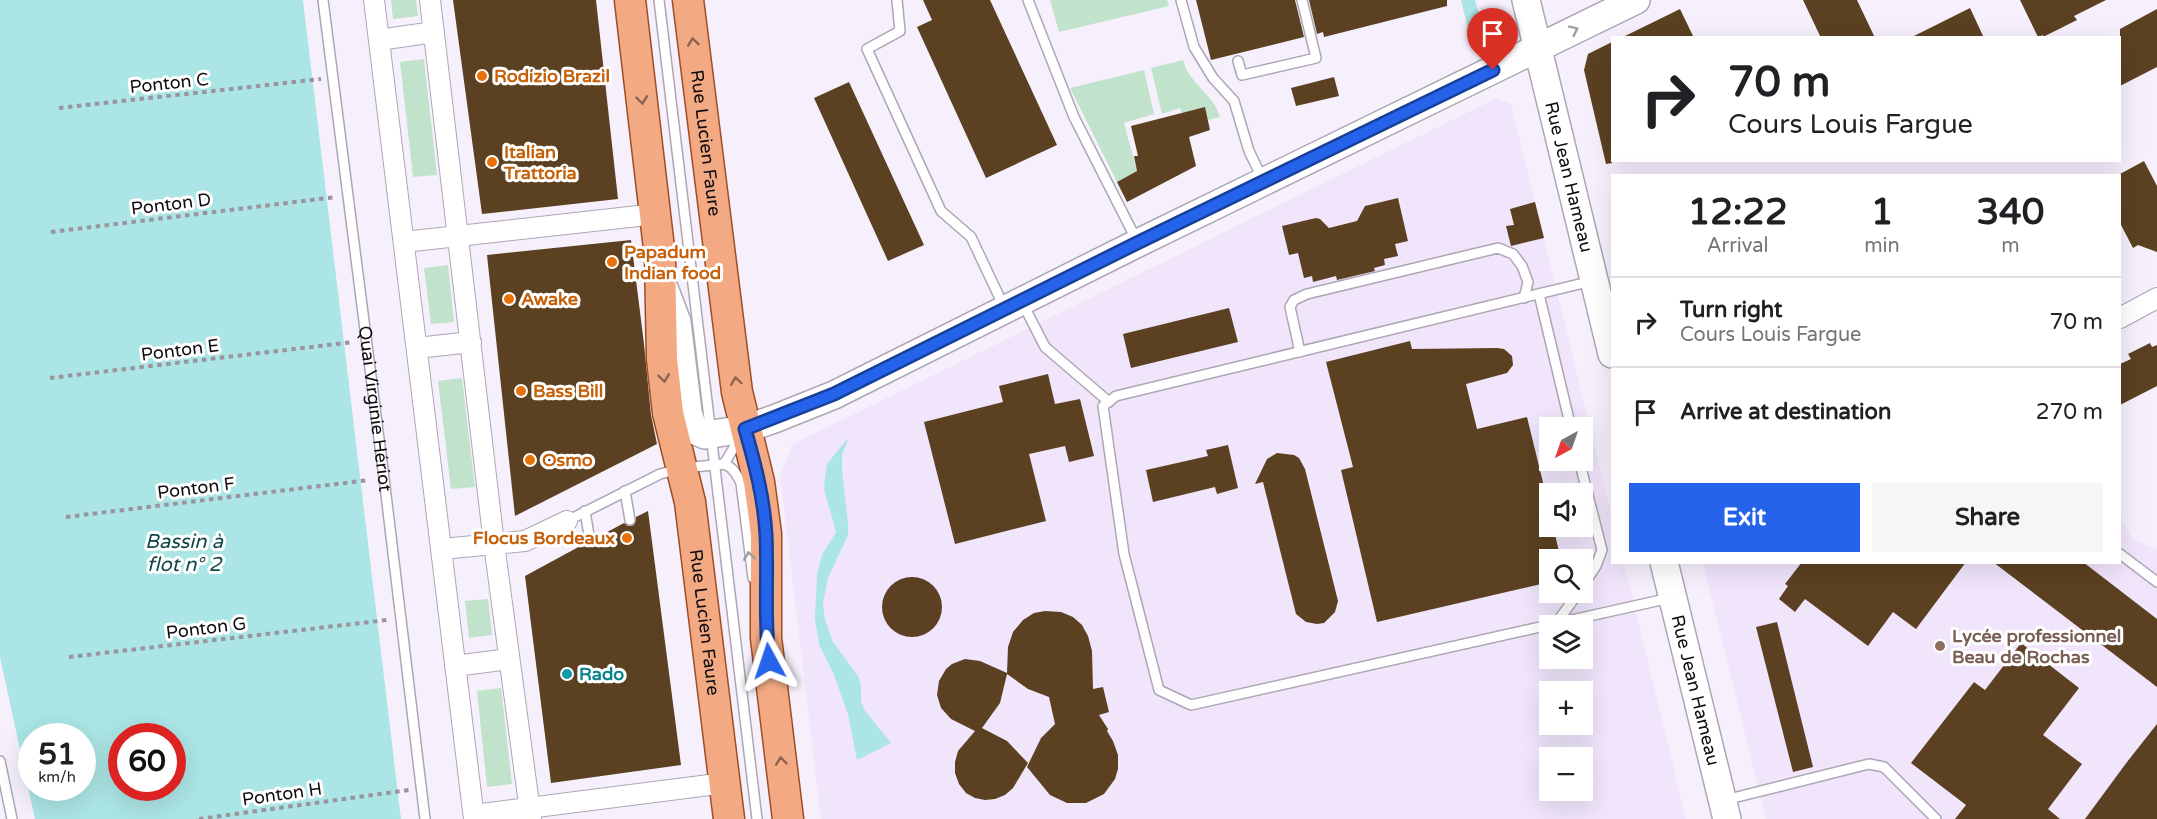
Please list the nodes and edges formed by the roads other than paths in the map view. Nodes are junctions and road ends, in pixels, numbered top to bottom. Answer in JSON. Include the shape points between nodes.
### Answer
{"nodes":[{"id":1,"x":322,"y":0,"type":"edge"},
{"id":2,"x":374,"y":0,"type":"edge"},
{"id":3,"x":430,"y":0,"type":"edge"},
{"id":4,"x":630,"y":0,"type":"edge"},
{"id":5,"x":659,"y":0,"type":"edge"},
{"id":6,"x":688,"y":0,"type":"edge"},
{"id":7,"x":897,"y":0,"type":"edge"},
{"id":8,"x":1028,"y":0,"type":"edge"},
{"id":9,"x":1181,"y":0,"type":"edge"},
{"id":10,"x":1302,"y":0,"type":"edge"},
{"id":11,"x":1526,"y":0,"type":"edge"},
{"id":12,"x":1636,"y":0,"type":"edge"},
{"id":13,"x":434,"y":32,"type":"junction"},
{"id":14,"x":379,"y":40,"type":"junction"},
{"id":15,"x":1538,"y":48,"type":"junction"},
{"id":16,"x":1238,"y":61,"type":"dead end"},
{"id":17,"x":1264,"y":182,"type":"junction"},
{"id":18,"x":656,"y":214,"type":"junction"},
{"id":19,"x":459,"y":236,"type":"junction"},
{"id":20,"x":404,"y":242,"type":"junction"},
{"id":21,"x":1137,"y":243,"type":"junction"},
{"id":22,"x":1594,"y":280,"type":"junction"},
{"id":23,"x":662,"y":282,"type":"junction"},
{"id":24,"x":1539,"y":294,"type":"junction"},
{"id":25,"x":1524,"y":298,"type":"junction"},
{"id":26,"x":2157,"y":298,"type":"edge"},
{"id":27,"x":1013,"y":305,"type":"junction"},
{"id":28,"x":2121,"y":317,"type":"edge"},
{"id":29,"x":471,"y":342,"type":"junction"},
{"id":30,"x":417,"y":348,"type":"junction"},
{"id":31,"x":1611,"y":350,"type":"edge"},
{"id":32,"x":1300,"y":352,"type":"junction"},
{"id":33,"x":1109,"y":402,"type":"junction"},
{"id":34,"x":1568,"y":417,"type":"edge"},
{"id":35,"x":745,"y":429,"type":"junction"},
{"id":36,"x":711,"y":434,"type":"junction"},
{"id":37,"x":719,"y":465,"type":"junction"},
{"id":38,"x":682,"y":468,"type":"junction"},
{"id":39,"x":1583,"y":471,"type":"edge"},
{"id":40,"x":625,"y":491,"type":"junction"},
{"id":41,"x":585,"y":511,"type":"junction"},
{"id":42,"x":630,"y":520,"type":"dead end"},
{"id":43,"x":567,"y":521,"type":"joint"},
{"id":44,"x":590,"y":541,"type":"dead end"},
{"id":45,"x":494,"y":544,"type":"junction"},
{"id":46,"x":442,"y":549,"type":"junction"},
{"id":47,"x":2121,"y":555,"type":"edge"},
{"id":48,"x":1664,"y":564,"type":"edge"},
{"id":49,"x":1593,"y":570,"type":"edge"},
{"id":50,"x":2157,"y":582,"type":"edge"},
{"id":51,"x":1672,"y":597,"type":"junction"},
{"id":52,"x":766,"y":611,"type":"junction"},
{"id":53,"x":1589,"y":615,"type":"edge"},
{"id":54,"x":1539,"y":626,"type":"edge"},
{"id":55,"x":509,"y":659,"type":"junction"},
{"id":56,"x":455,"y":666,"type":"junction"},
{"id":57,"x":0,"y":761,"type":"edge"},
{"id":58,"x":725,"y":783,"type":"junction"},
{"id":59,"x":1725,"y":810,"type":"edge"},
{"id":60,"x":530,"y":813,"type":"edge"},
{"id":61,"x":474,"y":817,"type":"edge"},
{"id":62,"x":12,"y":819,"type":"edge"},
{"id":63,"x":425,"y":819,"type":"edge"},
{"id":64,"x":729,"y":819,"type":"edge"},
{"id":65,"x":757,"y":819,"type":"edge"},
{"id":66,"x":788,"y":819,"type":"edge"},
{"id":67,"x":1936,"y":819,"type":"edge"}],
"edges":[{"from":1,"to":63,"type":"lane","name":"Quai Virginie Hériot"},
{"from":2,"to":14,"type":"street"},
{"from":3,"to":13,"type":"street"},
{"from":4,"to":18,"type":"main road","name":"Rue Lucien Faure","one_way":true},
{"from":5,"to":36,"type":"lane"},
{"from":35,"to":6,"type":"main road","name":"Rue Lucien Faure","one_way":true,"via":[[735,380]]},
{"from":7,"to":27,"type":"lane","via":[[900,31],[867,49],[942,211],[971,237]]},
{"from":8,"to":21,"type":"lane","via":[[1074,117]]},
{"from":9,"to":17,"type":"lane","via":[[1194,47],[1213,78],[1234,101],[1249,151]]},
{"from":10,"to":16,"type":"lane","via":[[1316,58],[1242,75]]},
{"from":11,"to":15,"type":"main road","name":"Rue Jean Hameau"},
{"from":15,"to":12,"type":"main road","one_way":true},
{"from":13,"to":14,"type":"street"},
{"from":13,"to":19,"type":"street"},
{"from":14,"to":20,"type":"street"},
{"from":15,"to":17,"type":"main road"},
{"from":15,"to":22,"type":"main road","name":"Rue Jean Hameau"},
{"from":17,"to":21,"type":"main road"},
{"from":18,"to":19,"type":"street"},
{"from":18,"to":23,"type":"main road","name":"Rue Lucien Faure"},
{"from":19,"to":20,"type":"street"},
{"from":19,"to":29,"type":"street"},
{"from":20,"to":30,"type":"street"},
{"from":21,"to":27,"type":"main road"},
{"from":22,"to":24,"type":"lane"},
{"from":22,"to":31,"type":"main road","name":"Rue Jean Hameau"},
{"from":23,"to":36,"type":"main road","via":[[677,322],[688,412],[698,432]]},
{"from":23,"to":38,"type":"main road","name":"Rue Lucien Faure","one_way":true,"via":[[661,336],[668,414]]},
{"from":24,"to":25,"type":"lane"},
{"from":24,"to":34,"type":"lane"},
{"from":25,"to":32,"type":"lane"},
{"from":25,"to":32,"type":"lane","via":[[1528,282],[1522,266],[1513,255],[1498,248],[1307,294],[1294,300],[1290,307]]},
{"from":26,"to":28,"type":"street"},
{"from":27,"to":33,"type":"lane","via":[[1046,347]]},
{"from":27,"to":35,"type":"main road","via":[[834,394]]},
{"from":29,"to":30,"type":"street"},
{"from":29,"to":45,"type":"street"},
{"from":30,"to":46,"type":"street"},
{"from":32,"to":33,"type":"lane","via":[[1116,396]]},
{"from":33,"to":54,"type":"lane","via":[[1103,406],[1124,554],[1159,690],[1191,705]]},
{"from":35,"to":36,"type":"main road"},
{"from":35,"to":37,"type":"lane"},
{"from":35,"to":52,"type":"main road","name":"Rue Lucien Faure","via":[[759,482],[766,534]]},
{"from":36,"to":37,"type":"lane"},
{"from":37,"to":38,"type":"lane"},
{"from":52,"to":37,"type":"lane","one_way":true,"via":[[752,576],[741,483],[729,466]]},
{"from":37,"to":65,"type":"lane"},
{"from":38,"to":40,"type":"lane"},
{"from":38,"to":58,"type":"main road","name":"Rue Lucien Faure","via":[[692,513]]},
{"from":39,"to":49,"type":"lane","via":[[1602,550]]},
{"from":40,"to":41,"type":"lane"},
{"from":40,"to":42,"type":"lane"},
{"from":41,"to":43,"type":"lane"},
{"from":41,"to":44,"type":"lane"},
{"from":43,"to":45,"type":"street","via":[[525,541]]},
{"from":45,"to":46,"type":"street"},
{"from":45,"to":55,"type":"street"},
{"from":46,"to":56,"type":"street"},
{"from":47,"to":50,"type":"lane"},
{"from":48,"to":51,"type":"main road","name":"Rue Jean Hameau"},
{"from":51,"to":53,"type":"lane"},
{"from":51,"to":59,"type":"main road","name":"Rue Jean Hameau"},
{"from":66,"to":52,"type":"main road","name":"Rue Lucien Faure","one_way":true},
{"from":55,"to":56,"type":"street"},
{"from":55,"to":60,"type":"street"},
{"from":56,"to":61,"type":"street"},
{"from":57,"to":62,"type":"lane"},
{"from":58,"to":60,"type":"street"},
{"from":58,"to":64,"type":"main road","name":"Rue Lucien Faure"},
{"from":59,"to":67,"type":"lane","via":[[1869,765],[1884,767]]},
{"from":60,"to":61,"type":"street"}]}
